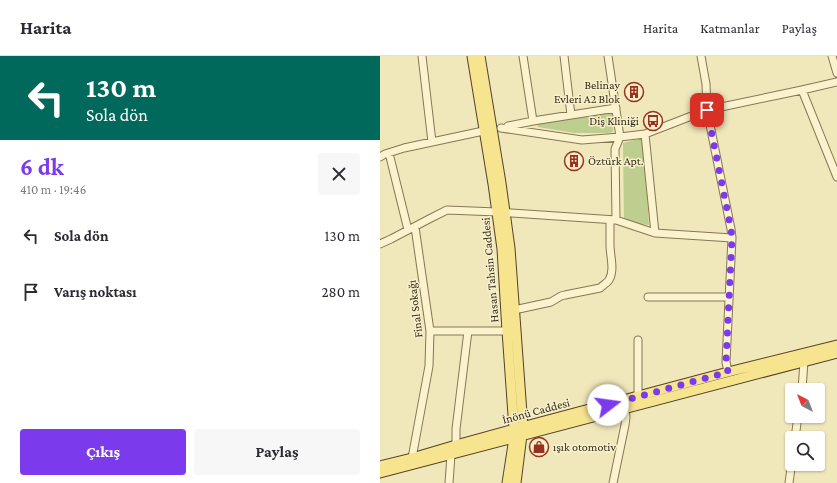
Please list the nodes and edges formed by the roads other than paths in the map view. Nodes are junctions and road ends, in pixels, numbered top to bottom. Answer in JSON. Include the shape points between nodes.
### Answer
{"nodes":[{"id":1,"x":422,"y":56,"type":"edge"},
{"id":2,"x":472,"y":56,"type":"edge"},
{"id":3,"x":480,"y":56,"type":"edge"},
{"id":4,"x":523,"y":56,"type":"edge"},
{"id":5,"x":564,"y":56,"type":"edge"},
{"id":6,"x":608,"y":56,"type":"edge"},
{"id":7,"x":701,"y":56,"type":"edge"},
{"id":8,"x":832,"y":56,"type":"edge"},
{"id":9,"x":837,"y":72,"type":"edge"},
{"id":10,"x":837,"y":82,"type":"edge"},
{"id":11,"x":802,"y":90,"type":"junction"},
{"id":12,"x":616,"y":108,"type":"junction"},
{"id":13,"x":707,"y":110,"type":"junction"},
{"id":14,"x":571,"y":115,"type":"junction"},
{"id":15,"x":533,"y":120,"type":"junction"},
{"id":16,"x":493,"y":129,"type":"junction"},
{"id":17,"x":645,"y":134,"type":"junction"},
{"id":18,"x":620,"y":137,"type":"junction"},
{"id":19,"x":432,"y":142,"type":"junction"},
{"id":20,"x":389,"y":153,"type":"junction"},
{"id":21,"x":380,"y":157,"type":"edge"},
{"id":22,"x":837,"y":178,"type":"edge"},
{"id":23,"x":501,"y":212,"type":"junction"},
{"id":24,"x":613,"y":220,"type":"junction"},
{"id":25,"x":412,"y":229,"type":"junction"},
{"id":26,"x":655,"y":233,"type":"junction"},
{"id":27,"x":732,"y":238,"type":"junction"},
{"id":28,"x":380,"y":244,"type":"edge"},
{"id":29,"x":648,"y":297,"type":"dead end"},
{"id":30,"x":729,"y":297,"type":"junction"},
{"id":31,"x":514,"y":310,"type":"junction"},
{"id":32,"x":430,"y":331,"type":"junction"},
{"id":33,"x":468,"y":331,"type":"junction"},
{"id":34,"x":506,"y":331,"type":"junction"},
{"id":35,"x":638,"y":340,"type":"dead end"},
{"id":36,"x":837,"y":345,"type":"edge"},
{"id":37,"x":837,"y":353,"type":"edge"},
{"id":38,"x":804,"y":357,"type":"junction"},
{"id":39,"x":729,"y":376,"type":"junction"},
{"id":40,"x":802,"y":383,"type":"edge"},
{"id":41,"x":638,"y":397,"type":"junction"},
{"id":42,"x":625,"y":409,"type":"junction"},
{"id":43,"x":518,"y":433,"type":"junction"},
{"id":44,"x":456,"y":445,"type":"junction"},
{"id":45,"x":451,"y":455,"type":"junction"},
{"id":46,"x":412,"y":458,"type":"junction"},
{"id":47,"x":380,"y":466,"type":"edge"},
{"id":48,"x":791,"y":471,"type":"edge"},
{"id":49,"x":380,"y":473,"type":"edge"},
{"id":50,"x":449,"y":483,"type":"edge"},
{"id":51,"x":507,"y":483,"type":"edge"},
{"id":52,"x":516,"y":483,"type":"edge"},
{"id":53,"x":613,"y":483,"type":"edge"},
{"id":54,"x":789,"y":483,"type":"edge"}],
"edges":[{"from":1,"to":19,"type":"street"},
{"from":2,"to":16,"type":"main road","name":"Hasan Tahsin Caddesi"},
{"from":3,"to":16,"type":"main road","name":"Hasan Tahsin Caddesi"},
{"from":4,"to":15,"type":"street"},
{"from":5,"to":14,"type":"street"},
{"from":6,"to":12,"type":"street"},
{"from":7,"to":13,"type":"street"},
{"from":8,"to":9,"type":"street"},
{"from":10,"to":11,"type":"street"},
{"from":11,"to":13,"type":"street"},
{"from":11,"to":22,"type":"street"},
{"from":12,"to":14,"type":"street"},
{"from":12,"to":18,"type":"street"},
{"from":13,"to":17,"type":"street"},
{"from":13,"to":27,"type":"street"},
{"from":14,"to":15,"type":"street"},
{"from":15,"to":16,"type":"street"},
{"from":16,"to":18,"type":"street","via":[[523,130],[582,140]]},
{"from":16,"to":19,"type":"street"},
{"from":16,"to":23,"type":"main road","name":"Hasan Tahsin Caddesi"},
{"from":17,"to":18,"type":"street"},
{"from":17,"to":26,"type":"street"},
{"from":18,"to":24,"type":"street","via":[[615,149]]},
{"from":19,"to":20,"type":"street"},
{"from":20,"to":21,"type":"street"},
{"from":20,"to":25,"type":"street","name":"Final Sokağı"},
{"from":23,"to":24,"type":"street"},
{"from":23,"to":25,"type":"street","via":[[448,210]]},
{"from":23,"to":31,"type":"main road","name":"Hasan Tahsin Caddesi","via":[[510,248]]},
{"from":23,"to":34,"type":"main road","name":"Hasan Tahsin Caddesi"},
{"from":24,"to":26,"type":"street"},
{"from":24,"to":31,"type":"street","via":[[611,274],[604,285],[561,296],[551,302]]},
{"from":25,"to":28,"type":"street"},
{"from":25,"to":32,"type":"street","name":"Final Sokağı"},
{"from":26,"to":27,"type":"street"},
{"from":27,"to":30,"type":"street"},
{"from":29,"to":30,"type":"street"},
{"from":30,"to":39,"type":"street","via":[[726,362]]},
{"from":31,"to":43,"type":"main road","name":"Hasan Tahsin Caddesi"},
{"from":32,"to":33,"type":"street"},
{"from":32,"to":46,"type":"street","name":"Final Sokağı","via":[[429,366]]},
{"from":33,"to":34,"type":"street"},
{"from":33,"to":44,"type":"street"},
{"from":34,"to":43,"type":"main road","name":"Hasan Tahsin Caddesi"},
{"from":35,"to":41,"type":"street"},
{"from":36,"to":38,"type":"main road"},
{"from":37,"to":38,"type":"main road"},
{"from":38,"to":39,"type":"main road"},
{"from":38,"to":40,"type":"street"},
{"from":39,"to":41,"type":"main road","name":"İnönü Caddesi"},
{"from":39,"to":42,"type":"main road"},
{"from":41,"to":43,"type":"main road","name":"İnönü Caddesi"},
{"from":42,"to":43,"type":"main road"},
{"from":42,"to":53,"type":"street","via":[[625,425]]},
{"from":43,"to":44,"type":"main road","name":"İnönü Caddesi"},
{"from":43,"to":45,"type":"main road","name":"İnönü Caddesi"},
{"from":43,"to":51,"type":"main road","name":"Hasan Tahsin Caddesi"},
{"from":43,"to":52,"type":"main road","name":"Hasan Tahsin Caddesi"},
{"from":44,"to":46,"type":"main road","name":"İnönü Caddesi"},
{"from":45,"to":49,"type":"main road","name":"İnönü Caddesi"},
{"from":45,"to":50,"type":"street"},
{"from":46,"to":47,"type":"main road","name":"İnönü Caddesi"},
{"from":48,"to":54,"type":"street"}]}
